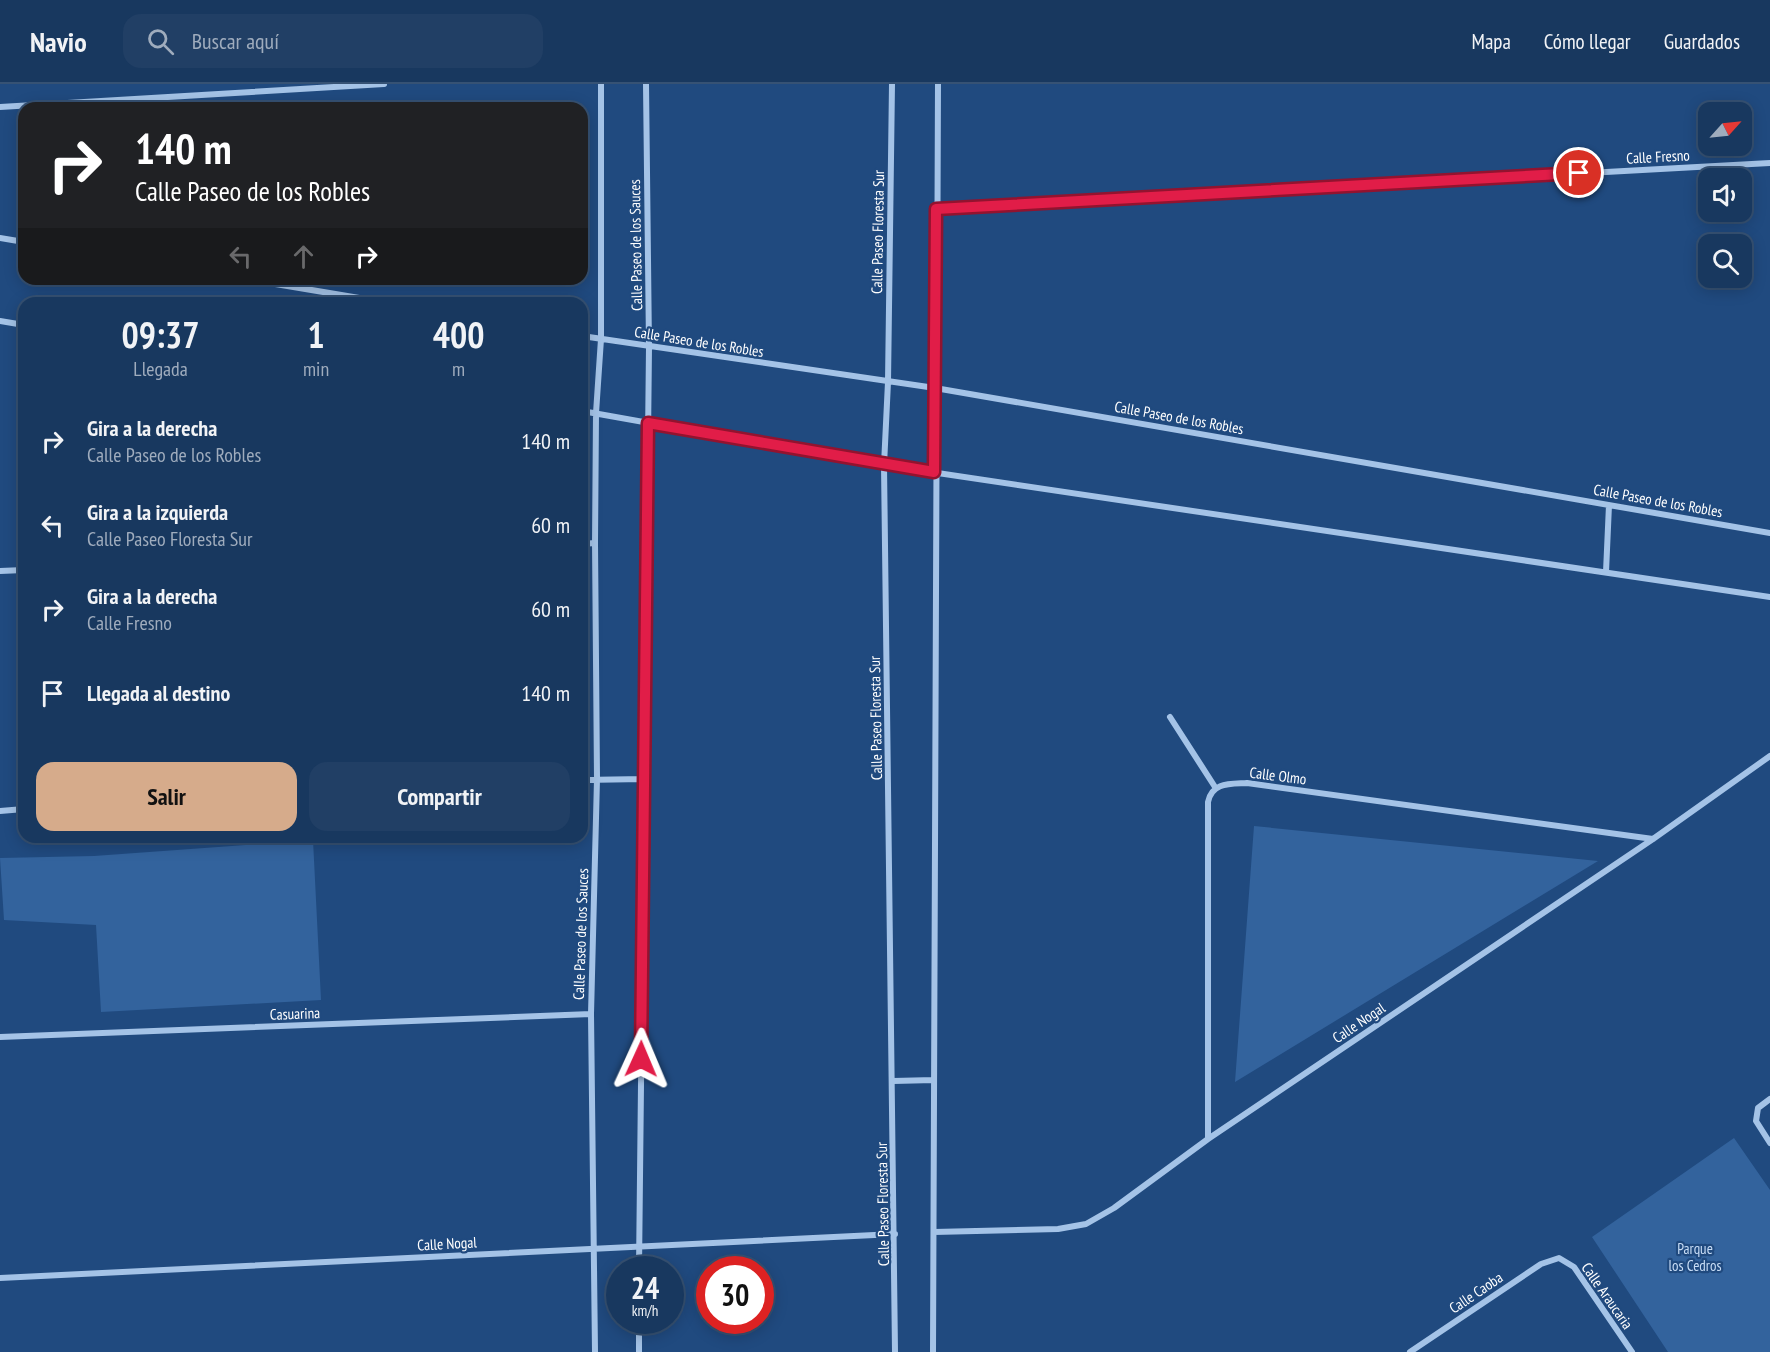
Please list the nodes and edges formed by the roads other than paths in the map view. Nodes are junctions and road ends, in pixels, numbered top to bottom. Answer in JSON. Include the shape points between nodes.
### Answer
{"nodes":[{"id":1,"x":384,"y":84,"type":"edge"},
{"id":2,"x":601,"y":84,"type":"edge"},
{"id":3,"x":646,"y":84,"type":"edge"},
{"id":4,"x":892,"y":84,"type":"edge"},
{"id":5,"x":938,"y":84,"type":"edge"},
{"id":6,"x":83,"y":102,"type":"edge"},
{"id":7,"x":18,"y":106,"type":"edge"},
{"id":8,"x":0,"y":107,"type":"edge"},
{"id":9,"x":1770,"y":163,"type":"edge"},
{"id":10,"x":936,"y":209,"type":"junction"},
{"id":11,"x":0,"y":238,"type":"edge"},
{"id":12,"x":18,"y":241,"type":"edge"},
{"id":13,"x":282,"y":285,"type":"edge"},
{"id":14,"x":353,"y":297,"type":"edge"},
{"id":15,"x":0,"y":321,"type":"edge"},
{"id":16,"x":18,"y":324,"type":"edge"},
{"id":17,"x":588,"y":337,"type":"edge"},
{"id":18,"x":601,"y":339,"type":"junction"},
{"id":19,"x":649,"y":346,"type":"junction"},
{"id":20,"x":888,"y":382,"type":"junction"},
{"id":21,"x":935,"y":388,"type":"junction"},
{"id":22,"x":588,"y":412,"type":"edge"},
{"id":23,"x":596,"y":413,"type":"junction"},
{"id":24,"x":648,"y":423,"type":"junction"},
{"id":25,"x":884,"y":465,"type":"junction"},
{"id":26,"x":934,"y":472,"type":"junction"},
{"id":27,"x":1609,"y":505,"type":"junction"},
{"id":28,"x":1770,"y":533,"type":"edge"},
{"id":29,"x":595,"y":543,"type":"junction"},
{"id":30,"x":588,"y":544,"type":"edge"},
{"id":31,"x":18,"y":570,"type":"edge"},
{"id":32,"x":0,"y":571,"type":"edge"},
{"id":33,"x":1606,"y":572,"type":"junction"},
{"id":34,"x":1770,"y":597,"type":"edge"},
{"id":35,"x":1170,"y":717,"type":"dead end"},
{"id":36,"x":1770,"y":756,"type":"edge"},
{"id":37,"x":597,"y":779,"type":"junction"},
{"id":38,"x":644,"y":779,"type":"junction"},
{"id":39,"x":588,"y":780,"type":"edge"},
{"id":40,"x":1215,"y":788,"type":"junction"},
{"id":41,"x":18,"y":810,"type":"edge"},
{"id":42,"x":0,"y":811,"type":"edge"},
{"id":43,"x":1653,"y":839,"type":"junction"},
{"id":44,"x":591,"y":1014,"type":"junction"},
{"id":45,"x":0,"y":1037,"type":"edge"},
{"id":46,"x":934,"y":1080,"type":"junction"},
{"id":47,"x":893,"y":1081,"type":"junction"},
{"id":48,"x":1770,"y":1099,"type":"edge"},
{"id":49,"x":1208,"y":1139,"type":"junction"},
{"id":50,"x":1770,"y":1143,"type":"edge"},
{"id":51,"x":934,"y":1232,"type":"junction"},
{"id":52,"x":895,"y":1233,"type":"junction"},
{"id":53,"x":639,"y":1245,"type":"junction"},
{"id":54,"x":596,"y":1248,"type":"junction"},
{"id":55,"x":639,"y":1256,"type":"edge"},
{"id":56,"x":1559,"y":1258,"type":"joint"},
{"id":57,"x":0,"y":1278,"type":"edge"},
{"id":58,"x":639,"y":1334,"type":"edge"},
{"id":59,"x":595,"y":1352,"type":"edge"},
{"id":60,"x":639,"y":1352,"type":"edge"},
{"id":61,"x":895,"y":1352,"type":"edge"},
{"id":62,"x":933,"y":1352,"type":"edge"},
{"id":63,"x":1410,"y":1352,"type":"edge"},
{"id":64,"x":1632,"y":1352,"type":"edge"}],
"edges":[{"from":1,"to":6,"type":"street"},
{"from":2,"to":18,"type":"street","name":"Calle Paseo de los Sauces"},
{"from":3,"to":19,"type":"street","name":"Calle Paseo de los Sauces"},
{"from":4,"to":20,"type":"street","name":"Calle Paseo Floresta Sur"},
{"from":5,"to":10,"type":"street"},
{"from":7,"to":8,"type":"street"},
{"from":9,"to":10,"type":"street","name":"Calle Fresno"},
{"from":10,"to":21,"type":"street"},
{"from":11,"to":12,"type":"street"},
{"from":13,"to":14,"type":"street"},
{"from":15,"to":16,"type":"street"},
{"from":17,"to":18,"type":"street","name":"Calle Paseo de los Robles"},
{"from":18,"to":19,"type":"street","name":"Calle Paseo de los Robles"},
{"from":18,"to":23,"type":"street","name":"Calle Paseo de los Sauces"},
{"from":19,"to":20,"type":"street","name":"Calle Paseo de los Robles"},
{"from":19,"to":24,"type":"street","name":"Calle Paseo de los Sauces"},
{"from":20,"to":21,"type":"street","name":"Calle Paseo de los Robles"},
{"from":20,"to":25,"type":"street","name":"Calle Paseo Floresta Sur"},
{"from":21,"to":26,"type":"street"},
{"from":21,"to":27,"type":"street","name":"Calle Paseo de los Robles"},
{"from":22,"to":23,"type":"street"},
{"from":23,"to":24,"type":"street"},
{"from":23,"to":29,"type":"street","name":"Calle Paseo de los Sauces"},
{"from":24,"to":25,"type":"street"},
{"from":24,"to":38,"type":"street","name":"Calle Paseo de los Sauces"},
{"from":25,"to":26,"type":"street"},
{"from":25,"to":47,"type":"street","name":"Calle Paseo Floresta Sur"},
{"from":26,"to":33,"type":"street"},
{"from":26,"to":46,"type":"street"},
{"from":27,"to":28,"type":"street","name":"Calle Paseo de los Robles"},
{"from":27,"to":33,"type":"street"},
{"from":29,"to":30,"type":"street"},
{"from":29,"to":37,"type":"street","name":"Calle Paseo de los Sauces"},
{"from":31,"to":32,"type":"street"},
{"from":33,"to":34,"type":"street"},
{"from":35,"to":40,"type":"street"},
{"from":36,"to":43,"type":"street","name":"Calle Nogal"},
{"from":37,"to":38,"type":"street"},
{"from":37,"to":39,"type":"street"},
{"from":37,"to":44,"type":"street","name":"Calle Paseo de los Sauces"},
{"from":38,"to":53,"type":"street","name":"Calle Paseo de los Sauces"},
{"from":40,"to":43,"type":"street","name":"Calle Olmo","via":[[1247,783]]},
{"from":40,"to":49,"type":"street","via":[[1208,802]]},
{"from":41,"to":42,"type":"street"},
{"from":43,"to":49,"type":"street","name":"Calle Nogal"},
{"from":44,"to":45,"type":"street","name":"Casuarina"},
{"from":44,"to":54,"type":"street","name":"Calle Paseo de los Sauces"},
{"from":46,"to":47,"type":"street"},
{"from":46,"to":51,"type":"street"},
{"from":47,"to":52,"type":"street","name":"Calle Paseo Floresta Sur"},
{"from":48,"to":50,"type":"street","via":[[1756,1114],[1756,1121]]},
{"from":49,"to":51,"type":"street","name":"Calle Nogal","via":[[1086,1224],[1058,1229]]},
{"from":51,"to":62,"type":"street"},
{"from":52,"to":53,"type":"street","name":"Calle Nogal"},
{"from":52,"to":61,"type":"street","name":"Calle Paseo Floresta Sur"},
{"from":53,"to":54,"type":"street","name":"Calle Nogal"},
{"from":53,"to":55,"type":"street","name":"Calle Paseo de los Sauces"},
{"from":54,"to":57,"type":"street","name":"Calle Nogal"},
{"from":54,"to":59,"type":"street","name":"Calle Paseo de los Sauces"},
{"from":56,"to":63,"type":"street","name":"Calle Caoba","via":[[1541,1264]]},
{"from":56,"to":64,"type":"street","name":"Calle Araucaria","via":[[1574,1267]]},
{"from":58,"to":60,"type":"street"}]}
